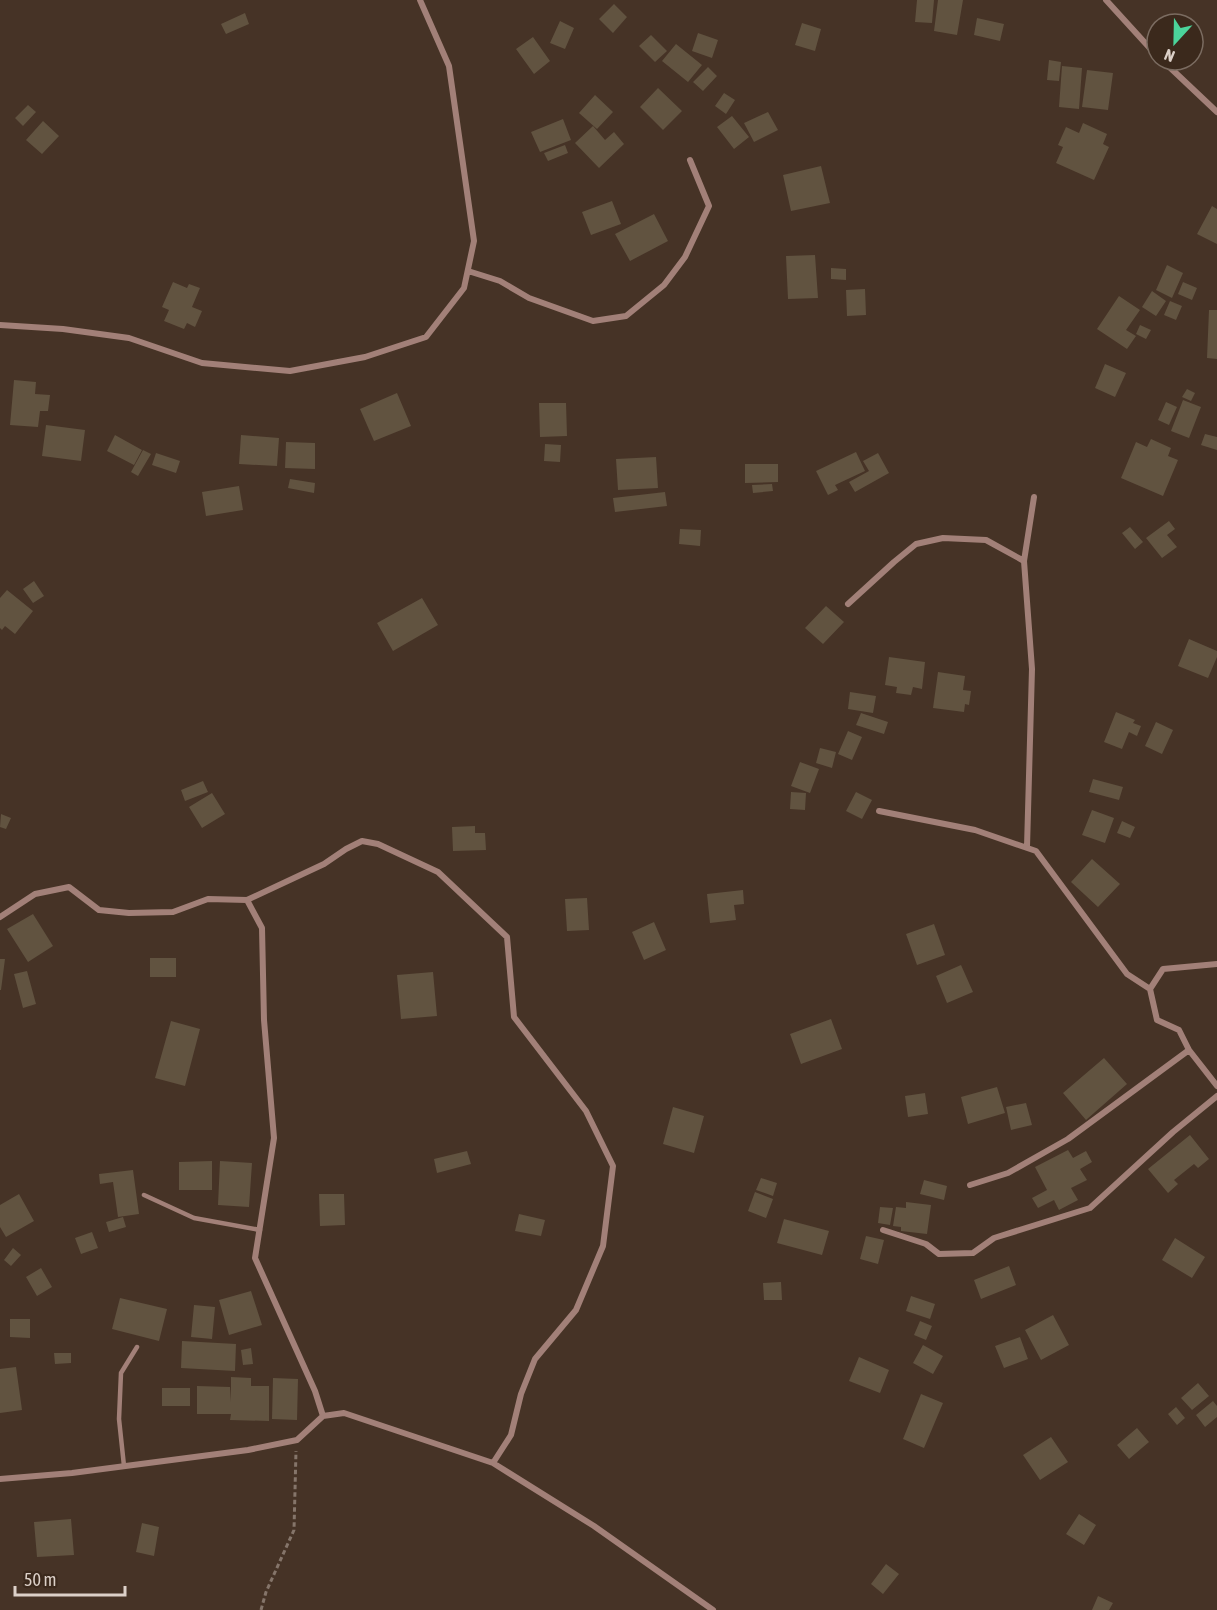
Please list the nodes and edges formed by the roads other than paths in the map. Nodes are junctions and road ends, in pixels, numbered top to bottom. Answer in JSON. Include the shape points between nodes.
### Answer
{"nodes":[{"id":1,"x":420,"y":0,"type":"edge"},
{"id":2,"x":1106,"y":0,"type":"edge"},
{"id":3,"x":1145,"y":43,"type":"edge"},
{"id":4,"x":1175,"y":72,"type":"edge"},
{"id":5,"x":1217,"y":112,"type":"edge"},
{"id":6,"x":690,"y":160,"type":"dead end"},
{"id":7,"x":468,"y":271,"type":"junction"},
{"id":8,"x":0,"y":325,"type":"edge"},
{"id":9,"x":1034,"y":497,"type":"dead end"},
{"id":10,"x":1024,"y":561,"type":"junction"},
{"id":11,"x":848,"y":603,"type":"dead end"},
{"id":12,"x":879,"y":811,"type":"dead end"},
{"id":13,"x":1027,"y":847,"type":"junction"},
{"id":14,"x":247,"y":900,"type":"junction"},
{"id":15,"x":0,"y":917,"type":"edge"},
{"id":16,"x":1217,"y":964,"type":"edge"},
{"id":17,"x":1150,"y":990,"type":"junction"},
{"id":18,"x":1189,"y":1050,"type":"junction"},
{"id":19,"x":1217,"y":1086,"type":"edge"},
{"id":20,"x":1217,"y":1096,"type":"edge"},
{"id":21,"x":970,"y":1185,"type":"dead end"},
{"id":22,"x":144,"y":1195,"type":"dead end"},
{"id":23,"x":260,"y":1230,"type":"junction"},
{"id":24,"x":883,"y":1230,"type":"dead end"},
{"id":25,"x":136,"y":1347,"type":"dead end"},
{"id":26,"x":323,"y":1416,"type":"junction"},
{"id":27,"x":493,"y":1463,"type":"junction"},
{"id":28,"x":124,"y":1466,"type":"junction"},
{"id":29,"x":0,"y":1479,"type":"edge"},
{"id":30,"x":713,"y":1610,"type":"edge"}],
"edges":[{"from":1,"to":7,"type":"street","via":[[449,66],[474,241]]},
{"from":2,"to":3,"type":"street"},
{"from":4,"to":5,"type":"street"},
{"from":6,"to":7,"type":"street","via":[[709,206],[685,257],[671,276],[626,316],[593,321]]},
{"from":7,"to":8,"type":"street","via":[[464,288],[426,337],[365,357],[290,371],[202,363],[129,338]]},
{"from":9,"to":10,"type":"street"},
{"from":10,"to":11,"type":"street","via":[[986,540],[943,538],[916,544]]},
{"from":10,"to":13,"type":"street","via":[[1032,669]]},
{"from":12,"to":13,"type":"street","via":[[975,830]]},
{"from":13,"to":17,"type":"street","via":[[1036,851],[1127,974]]},
{"from":14,"to":15,"type":"street","via":[[208,899],[173,912],[129,913],[99,910],[69,888],[35,894]]},
{"from":14,"to":23,"type":"street","via":[[262,928],[264,1020],[274,1138]]},
{"from":14,"to":27,"type":"street","via":[[324,864],[362,841],[378,844],[438,872],[507,937],[514,1017],[586,1111],[613,1166],[603,1246],[576,1310],[535,1359],[521,1394],[512,1435]]},
{"from":16,"to":17,"type":"street","via":[[1163,969]]},
{"from":17,"to":18,"type":"street","via":[[1157,1020],[1179,1030]]},
{"from":18,"to":19,"type":"street"},
{"from":18,"to":21,"type":"street","via":[[1068,1139],[1008,1173]]},
{"from":20,"to":24,"type":"street","via":[[1090,1208],[994,1238],[973,1253],[939,1254],[926,1244]]},
{"from":22,"to":23,"type":"lane","via":[[194,1218]]},
{"from":23,"to":26,"type":"street","via":[[255,1258]]},
{"from":25,"to":28,"type":"lane","via":[[121,1373],[119,1419]]},
{"from":26,"to":27,"type":"street","via":[[344,1413]]},
{"from":26,"to":28,"type":"street","via":[[297,1440]]},
{"from":27,"to":30,"type":"street","via":[[594,1526]]},
{"from":28,"to":29,"type":"street"}]}
